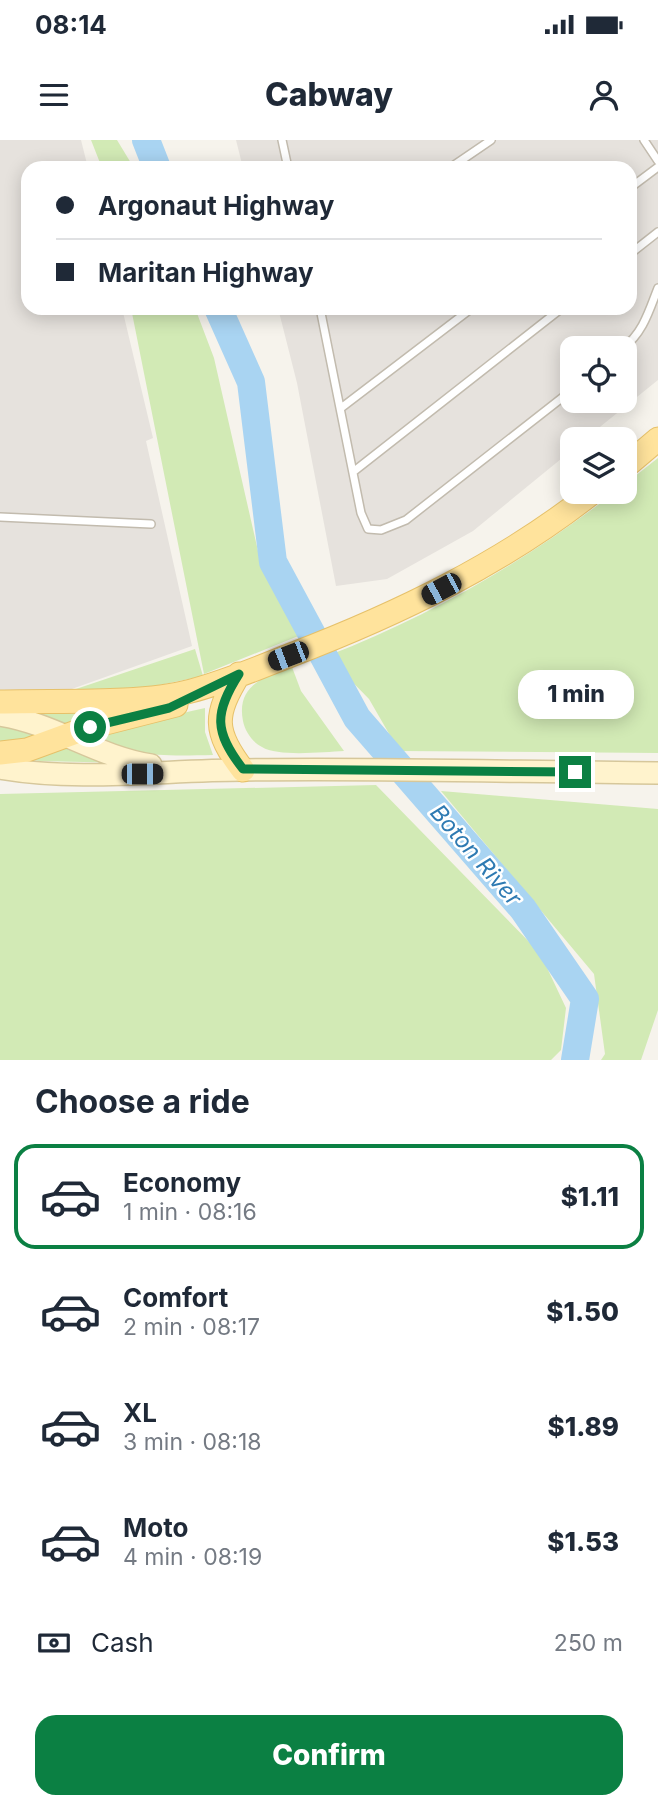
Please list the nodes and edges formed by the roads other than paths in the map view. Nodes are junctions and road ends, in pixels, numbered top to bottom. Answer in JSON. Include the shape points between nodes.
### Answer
{"nodes":[{"id":1,"x":282,"y":140,"type":"edge"},
{"id":2,"x":491,"y":140,"type":"edge"},
{"id":3,"x":644,"y":140,"type":"edge"},
{"id":4,"x":658,"y":160,"type":"edge"},
{"id":5,"x":286,"y":161,"type":"edge"},
{"id":6,"x":460,"y":161,"type":"edge"},
{"id":7,"x":658,"y":167,"type":"edge"},
{"id":8,"x":637,"y":183,"type":"edge"},
{"id":9,"x":658,"y":232,"type":"edge"},
{"id":10,"x":637,"y":248,"type":"edge"},
{"id":11,"x":658,"y":288,"type":"edge"},
{"id":12,"x":321,"y":315,"type":"edge"},
{"id":13,"x":463,"y":315,"type":"edge"},
{"id":14,"x":553,"y":315,"type":"edge"},
{"id":15,"x":636,"y":336,"type":"edge"},
{"id":16,"x":560,"y":399,"type":"edge"},
{"id":17,"x":341,"y":408,"type":"junction"},
{"id":18,"x":658,"y":439,"type":"edge"},
{"id":19,"x":637,"y":457,"type":"edge"},
{"id":20,"x":353,"y":472,"type":"junction"},
{"id":21,"x":576,"y":504,"type":"edge"},
{"id":22,"x":0,"y":517,"type":"edge"},
{"id":23,"x":151,"y":524,"type":"dead end"},
{"id":24,"x":229,"y":678,"type":"junction"},
{"id":25,"x":0,"y":702,"type":"edge"},
{"id":26,"x":0,"y":715,"type":"edge"},
{"id":27,"x":64,"y":737,"type":"junction"},
{"id":28,"x":0,"y":753,"type":"edge"},
{"id":29,"x":0,"y":768,"type":"edge"},
{"id":30,"x":243,"y":769,"type":"junction"},
{"id":31,"x":206,"y":771,"type":"junction"},
{"id":32,"x":658,"y":773,"type":"edge"}],
"edges":[{"from":1,"to":5,"type":"lane"},
{"from":2,"to":6,"type":"lane"},
{"from":3,"to":4,"type":"lane"},
{"from":7,"to":8,"type":"lane"},
{"from":9,"to":10,"type":"lane"},
{"from":11,"to":15,"type":"lane"},
{"from":12,"to":17,"type":"lane"},
{"from":13,"to":17,"type":"lane"},
{"from":14,"to":20,"type":"lane"},
{"from":16,"to":20,"type":"lane","via":[[406,520],[381,530],[369,529],[361,513]]},
{"from":17,"to":20,"type":"lane"},
{"from":18,"to":19,"type":"main road"},
{"from":21,"to":24,"type":"main road","via":[[522,543],[405,608]]},
{"from":22,"to":23,"type":"lane"},
{"from":24,"to":25,"type":"main road","via":[[190,692],[154,697]]},
{"from":24,"to":27,"type":"main road","via":[[169,708]]},
{"from":24,"to":30,"type":"main road","via":[[220,720],[225,743]]},
{"from":26,"to":27,"type":"main road"},
{"from":27,"to":28,"type":"main road","via":[[27,750]]},
{"from":27,"to":31,"type":"main road","via":[[138,763]]},
{"from":29,"to":31,"type":"main road","via":[[94,774]]},
{"from":30,"to":31,"type":"main road"},
{"from":30,"to":32,"type":"main road"}]}
